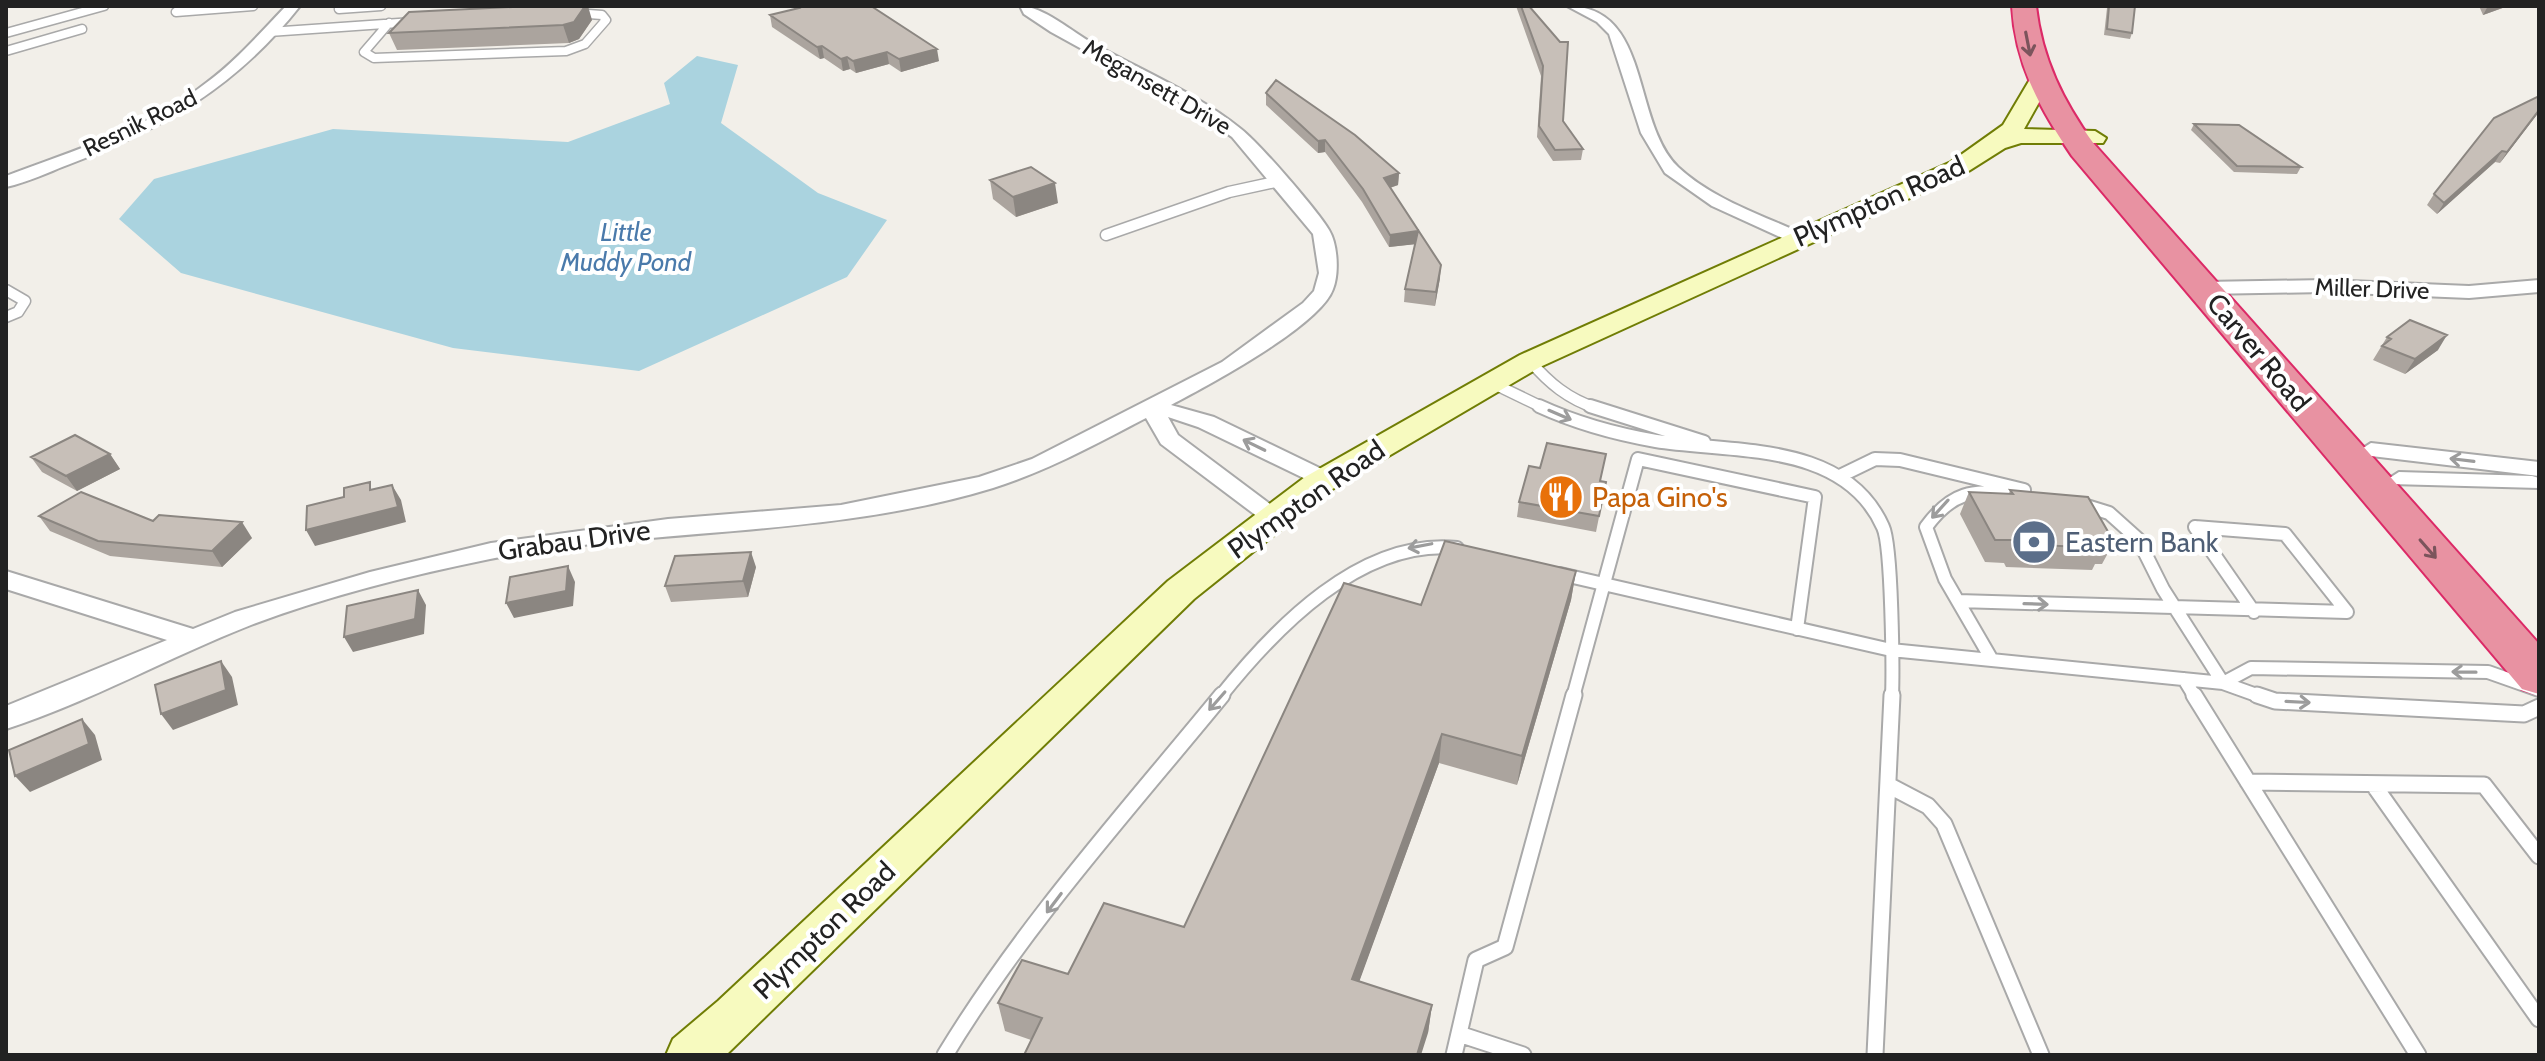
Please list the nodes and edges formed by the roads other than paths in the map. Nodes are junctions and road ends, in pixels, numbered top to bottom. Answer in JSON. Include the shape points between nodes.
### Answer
{"nodes":[{"id":1,"x":104,"y":6,"type":"edge"},
{"id":2,"x":186,"y":6,"type":"edge"},
{"id":3,"x":253,"y":6,"type":"edge"},
{"id":4,"x":293,"y":6,"type":"edge"},
{"id":5,"x":342,"y":6,"type":"edge"},
{"id":6,"x":381,"y":6,"type":"edge"},
{"id":7,"x":1027,"y":6,"type":"edge"},
{"id":8,"x":1574,"y":6,"type":"edge"},
{"id":9,"x":2024,"y":6,"type":"edge"},
{"id":10,"x":2045,"y":6,"type":"edge"},
{"id":11,"x":223,"y":7,"type":"edge"},
{"id":12,"x":572,"y":13,"type":"edge"},
{"id":13,"x":417,"y":21,"type":"edge"},
{"id":14,"x":389,"y":23,"type":"junction"},
{"id":15,"x":82,"y":29,"type":"dead end"},
{"id":16,"x":269,"y":32,"type":"junction"},
{"id":17,"x":6,"y":33,"type":"edge"},
{"id":18,"x":6,"y":51,"type":"edge"},
{"id":19,"x":2040,"y":81,"type":"junction"},
{"id":20,"x":2084,"y":138,"type":"junction"},
{"id":21,"x":1997,"y":143,"type":"junction"},
{"id":22,"x":1280,"y":181,"type":"junction"},
{"id":23,"x":6,"y":182,"type":"edge"},
{"id":24,"x":1106,"y":235,"type":"dead end"},
{"id":25,"x":1797,"y":238,"type":"junction"},
{"id":26,"x":2539,"y":286,"type":"edge"},
{"id":27,"x":2218,"y":289,"type":"junction"},
{"id":28,"x":6,"y":290,"type":"edge"},
{"id":29,"x":6,"y":317,"type":"edge"},
{"id":30,"x":1530,"y":361,"type":"junction"},
{"id":31,"x":1490,"y":382,"type":"junction"},
{"id":32,"x":1150,"y":405,"type":"junction"},
{"id":33,"x":1706,"y":443,"type":"junction"},
{"id":34,"x":2371,"y":450,"type":"junction"},
{"id":35,"x":2539,"y":469,"type":"edge"},
{"id":36,"x":1840,"y":476,"type":"junction"},
{"id":37,"x":1324,"y":479,"type":"junction"},
{"id":38,"x":2399,"y":479,"type":"junction"},
{"id":39,"x":2539,"y":483,"type":"edge"},
{"id":40,"x":2060,"y":499,"type":"edge"},
{"id":41,"x":1274,"y":518,"type":"junction"},
{"id":42,"x":1469,"y":551,"type":"edge"},
{"id":43,"x":1544,"y":570,"type":"edge"},
{"id":44,"x":6,"y":580,"type":"edge"},
{"id":45,"x":1604,"y":586,"type":"junction"},
{"id":46,"x":1958,"y":601,"type":"junction"},
{"id":47,"x":2176,"y":609,"type":"junction"},
{"id":48,"x":2254,"y":612,"type":"junction"},
{"id":49,"x":1797,"y":629,"type":"junction"},
{"id":50,"x":2539,"y":631,"type":"edge"},
{"id":51,"x":194,"y":639,"type":"junction"},
{"id":52,"x":1891,"y":650,"type":"junction"},
{"id":53,"x":1992,"y":660,"type":"junction"},
{"id":54,"x":2539,"y":676,"type":"edge"},
{"id":55,"x":2184,"y":679,"type":"junction"},
{"id":56,"x":2223,"y":683,"type":"junction"},
{"id":57,"x":2539,"y":690,"type":"edge"},
{"id":58,"x":2539,"y":707,"type":"edge"},
{"id":59,"x":6,"y":718,"type":"edge"},
{"id":60,"x":2248,"y":782,"type":"junction"},
{"id":61,"x":2373,"y":784,"type":"junction"},
{"id":62,"x":1888,"y":785,"type":"junction"},
{"id":63,"x":2539,"y":856,"type":"edge"},
{"id":64,"x":2539,"y":1019,"type":"edge"},
{"id":65,"x":1459,"y":1034,"type":"junction"},
{"id":66,"x":690,"y":1055,"type":"edge"},
{"id":67,"x":945,"y":1055,"type":"edge"},
{"id":68,"x":1454,"y":1055,"type":"edge"},
{"id":69,"x":1523,"y":1055,"type":"edge"},
{"id":70,"x":1875,"y":1055,"type":"edge"},
{"id":71,"x":2041,"y":1055,"type":"edge"},
{"id":72,"x":2418,"y":1055,"type":"edge"}],
"edges":[{"from":1,"to":17,"type":"lane"},
{"from":2,"to":11,"type":"lane","via":[[176,12]]},
{"from":3,"to":11,"type":"lane"},
{"from":4,"to":16,"type":"street","name":"Resnik Road"},
{"from":5,"to":6,"type":"lane","via":[[339,9]]},
{"from":7,"to":22,"type":"street","name":"Megansett Drive","via":[[1056,29],[1223,122]]},
{"from":8,"to":25,"type":"street","via":[[1602,19],[1616,33],[1649,133],[1671,169],[1718,202]]},
{"from":9,"to":19,"type":"highway","name":"Carver Road","one_way":true,"via":[[2026,39]]},
{"from":10,"to":20,"type":"highway","name":"Carver Road","via":[[2054,59],[2081,118]]},
{"from":12,"to":14,"type":"lane","via":[[602,15],[606,20],[585,44],[566,51],[374,58],[364,52]]},
{"from":13,"to":14,"type":"lane"},
{"from":14,"to":16,"type":"lane"},
{"from":15,"to":18,"type":"lane"},
{"from":16,"to":23,"type":"street","name":"Resnik Road","via":[[232,71],[170,113]]},
{"from":19,"to":20,"type":"highway","name":"Carver Road"},
{"from":19,"to":21,"type":"main road","via":[[2011,133]]},
{"from":20,"to":21,"type":"main road","name":"Plympton Road","via":[[2019,136]]},
{"from":20,"to":27,"type":"highway","name":"Carver Road"},
{"from":21,"to":25,"type":"main road","name":"Plympton Road","via":[[1959,167]]},
{"from":22,"to":24,"type":"lane","via":[[1229,192]]},
{"from":22,"to":32,"type":"street","name":"Megansett Drive","via":[[1322,233],[1328,273],[1323,292],[1292,322],[1229,366]]},
{"from":25,"to":30,"type":"main road","name":"Plympton Road"},
{"from":26,"to":27,"type":"street","name":"Miller Drive","via":[[2469,292],[2326,286]]},
{"from":27,"to":34,"type":"highway","name":"Carver Road"},
{"from":27,"to":54,"type":"highway","name":"Carver Road","one_way":true},
{"from":28,"to":29,"type":"lane","via":[[25,301]]},
{"from":30,"to":31,"type":"main road","name":"Plympton Road"},
{"from":30,"to":33,"type":"lane","via":[[1538,373],[1579,402],[1680,430]]},
{"from":31,"to":33,"type":"lane","one_way":true,"via":[[1591,426],[1672,443]]},
{"from":31,"to":37,"type":"main road","name":"Plympton Road"},
{"from":37,"to":32,"type":"street","one_way":true,"via":[[1206,422]]},
{"from":32,"to":41,"type":"street","via":[[1169,439]]},
{"from":32,"to":51,"type":"street","name":"Grabau Drive","via":[[1040,464],[984,483],[841,513],[668,527],[491,551],[244,618]]},
{"from":33,"to":36,"type":"lane","via":[[1806,463]]},
{"from":35,"to":34,"type":"street","one_way":true},
{"from":34,"to":38,"type":"highway","name":"Carver Road"},
{"from":36,"to":46,"type":"lane","one_way":true,"via":[[1875,459],[1900,460],[2034,493],[1958,492],[1938,507],[1926,527]]},
{"from":36,"to":52,"type":"lane","via":[[1876,508],[1885,530]]},
{"from":37,"to":41,"type":"main road","name":"Plympton Road"},
{"from":38,"to":39,"type":"street"},
{"from":38,"to":50,"type":"highway","name":"Carver Road"},
{"from":40,"to":47,"type":"lane","via":[[2109,513],[2138,539]]},
{"from":41,"to":66,"type":"main road","name":"Plympton Road","via":[[1138,629]]},
{"from":42,"to":67,"type":"lane","one_way":true,"via":[[1439,543],[1395,551],[1275,635],[1122,812]]},
{"from":43,"to":45,"type":"lane"},
{"from":44,"to":51,"type":"street"},
{"from":45,"to":49,"type":"lane"},
{"from":45,"to":49,"type":"lane","via":[[1638,459],[1815,497]]},
{"from":45,"to":65,"type":"lane","via":[[1505,947],[1476,960]]},
{"from":46,"to":47,"type":"lane","one_way":true},
{"from":46,"to":53,"type":"lane"},
{"from":47,"to":48,"type":"lane"},
{"from":47,"to":56,"type":"lane"},
{"from":48,"to":48,"type":"lane","via":[[2245,600],[2195,527],[2285,534],[2347,612]]},
{"from":49,"to":52,"type":"lane"},
{"from":51,"to":59,"type":"street","name":"Grabau Drive"},
{"from":52,"to":53,"type":"lane"},
{"from":52,"to":62,"type":"lane"},
{"from":53,"to":55,"type":"lane"},
{"from":55,"to":56,"type":"lane"},
{"from":55,"to":60,"type":"lane"},
{"from":57,"to":56,"type":"lane","one_way":true,"via":[[2488,672],[2251,668]]},
{"from":56,"to":58,"type":"lane","one_way":true,"via":[[2275,701],[2524,714]]},
{"from":60,"to":61,"type":"lane"},
{"from":60,"to":72,"type":"lane"},
{"from":61,"to":63,"type":"lane","via":[[2484,785]]},
{"from":61,"to":64,"type":"lane"},
{"from":62,"to":70,"type":"lane"},
{"from":62,"to":71,"type":"lane","via":[[1928,806],[1944,824]]},
{"from":65,"to":68,"type":"lane"},
{"from":65,"to":69,"type":"lane"}]}
